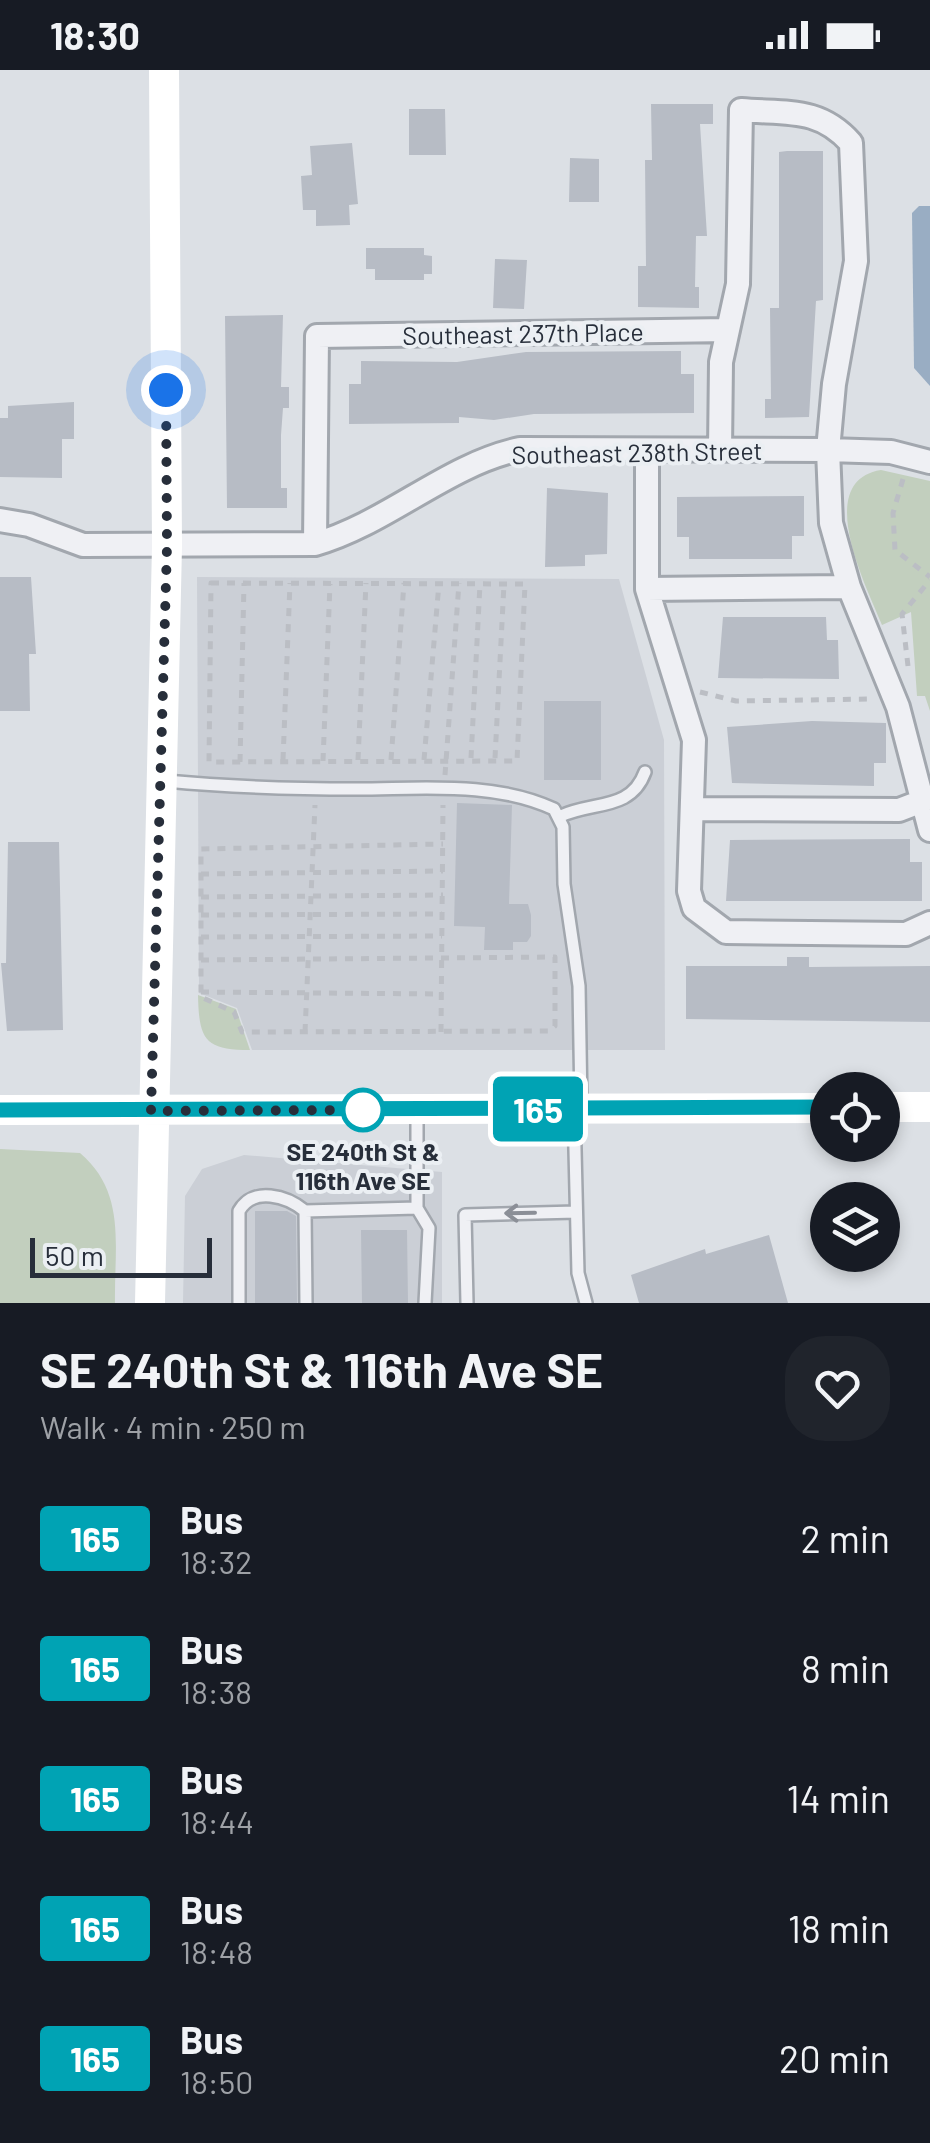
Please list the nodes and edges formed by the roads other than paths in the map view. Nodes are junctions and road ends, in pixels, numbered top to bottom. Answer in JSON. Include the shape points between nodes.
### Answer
{"nodes":[{"id":1,"x":164,"y":70,"type":"edge"},
{"id":2,"x":728,"y":330,"type":"junction"},
{"id":3,"x":647,"y":450,"type":"junction"},
{"id":4,"x":720,"y":450,"type":"junction"},
{"id":5,"x":828,"y":450,"type":"junction"},
{"id":6,"x":920,"y":460,"type":"edge"},
{"id":7,"x":0,"y":520,"type":"edge"},
{"id":8,"x":315,"y":544,"type":"junction"},
{"id":9,"x":167,"y":546,"type":"junction"},
{"id":10,"x":849,"y":587,"type":"junction"},
{"id":11,"x":647,"y":589,"type":"junction"},
{"id":12,"x":645,"y":772,"type":"dead end"},
{"id":13,"x":161,"y":780,"type":"junction"},
{"id":14,"x":925,"y":800,"type":"junction"},
{"id":15,"x":692,"y":810,"type":"junction"},
{"id":16,"x":561,"y":816,"type":"junction"},
{"id":17,"x":930,"y":830,"type":"edge"},
{"id":18,"x":930,"y":924,"type":"edge"},
{"id":19,"x":900,"y":1107,"type":"edge"},
{"id":20,"x":930,"y":1107,"type":"edge"},
{"id":21,"x":810,"y":1108,"type":"edge"},
{"id":22,"x":578,"y":1109,"type":"junction"},
{"id":23,"x":0,"y":1110,"type":"edge"},
{"id":24,"x":417,"y":1110,"type":"junction"},
{"id":25,"x":151,"y":1111,"type":"junction"},
{"id":26,"x":417,"y":1208,"type":"junction"},
{"id":27,"x":305,"y":1212,"type":"junction"},
{"id":28,"x":576,"y":1212,"type":"junction"},
{"id":29,"x":150,"y":1303,"type":"edge"},
{"id":30,"x":239,"y":1303,"type":"edge"},
{"id":31,"x":306,"y":1303,"type":"edge"},
{"id":32,"x":426,"y":1303,"type":"edge"},
{"id":33,"x":467,"y":1303,"type":"edge"},
{"id":34,"x":586,"y":1303,"type":"edge"}],
"edges":[{"from":1,"to":9,"type":"main road"},
{"from":2,"to":4,"type":"street"},
{"from":2,"to":5,"type":"street","via":[[738,284],[742,110],[833,123],[852,143],[856,261]]},
{"from":2,"to":8,"type":"street","name":"Southeast 237th Place","via":[[317,336]]},
{"from":3,"to":4,"type":"street","name":"Southeast 238th Street"},
{"from":3,"to":8,"type":"street","name":"Southeast 238th Street","via":[[520,449],[489,456],[346,534]]},
{"from":3,"to":11,"type":"street"},
{"from":4,"to":5,"type":"street","name":"Southeast 238th Street"},
{"from":5,"to":6,"type":"street","name":"Southeast 238th Street"},
{"from":5,"to":10,"type":"street","via":[[832,523]]},
{"from":7,"to":9,"type":"street","name":"Southeast 238th Street","via":[[83,545]]},
{"from":8,"to":9,"type":"street","name":"Southeast 238th Street"},
{"from":9,"to":13,"type":"main road"},
{"from":10,"to":11,"type":"street"},
{"from":10,"to":14,"type":"street","via":[[898,707]]},
{"from":11,"to":15,"type":"street","via":[[694,740]]},
{"from":12,"to":16,"type":"lane","via":[[624,800],[580,806]]},
{"from":13,"to":16,"type":"lane","via":[[236,788],[444,788],[516,796]]},
{"from":13,"to":25,"type":"main road"},
{"from":14,"to":15,"type":"street","via":[[899,810]]},
{"from":14,"to":17,"type":"street"},
{"from":15,"to":18,"type":"street","via":[[688,891],[694,908],[726,932],[906,934]]},
{"from":16,"to":22,"type":"lane","via":[[579,986]]},
{"from":19,"to":20,"type":"main road"},
{"from":21,"to":22,"type":"main road"},
{"from":22,"to":24,"type":"main road"},
{"from":22,"to":28,"type":"lane"},
{"from":23,"to":25,"type":"main road"},
{"from":24,"to":25,"type":"main road"},
{"from":24,"to":26,"type":"lane"},
{"from":25,"to":29,"type":"main road"},
{"from":26,"to":27,"type":"lane"},
{"from":26,"to":32,"type":"lane","via":[[429,1228]]},
{"from":27,"to":30,"type":"lane","via":[[280,1197],[245,1201]]},
{"from":27,"to":31,"type":"lane"},
{"from":28,"to":33,"type":"lane","one_way":true,"via":[[465,1215]]},
{"from":28,"to":34,"type":"lane"}]}
